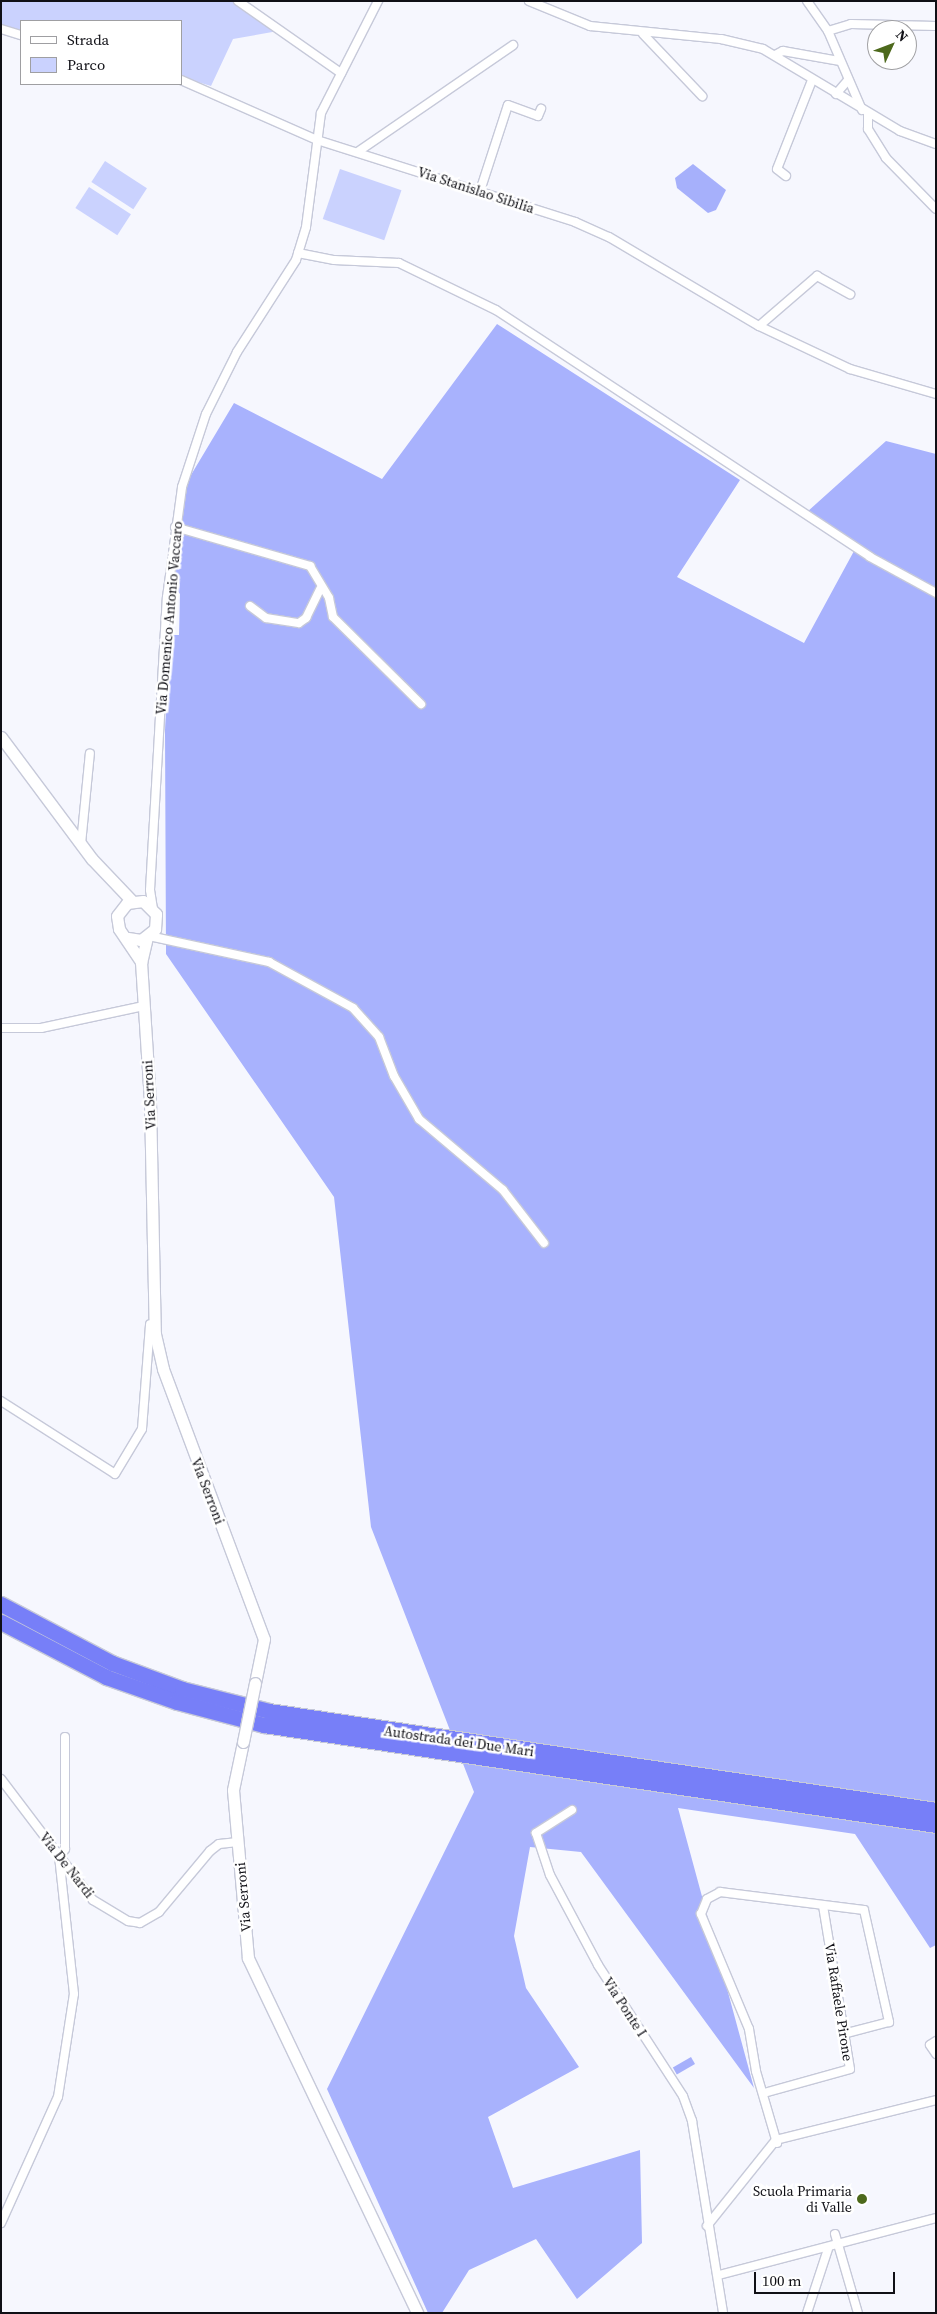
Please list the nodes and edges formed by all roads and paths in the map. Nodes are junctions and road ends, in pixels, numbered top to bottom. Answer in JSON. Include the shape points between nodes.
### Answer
{"nodes":[{"id":1,"x":238,"y":1,"type":"edge"},
{"id":2,"x":378,"y":1,"type":"edge"},
{"id":3,"x":529,"y":1,"type":"edge"},
{"id":4,"x":807,"y":1,"type":"edge"},
{"id":5,"x":936,"y":26,"type":"edge"},
{"id":6,"x":1,"y":29,"type":"edge"},
{"id":7,"x":828,"y":31,"type":"junction"},
{"id":8,"x":643,"y":34,"type":"junction"},
{"id":9,"x":20,"y":35,"type":"edge"},
{"id":10,"x":513,"y":45,"type":"dead end"},
{"id":11,"x":775,"y":55,"type":"junction"},
{"id":12,"x":840,"y":61,"type":"junction"},
{"id":13,"x":340,"y":73,"type":"junction"},
{"id":14,"x":182,"y":80,"type":"edge"},
{"id":15,"x":812,"y":80,"type":"junction"},
{"id":16,"x":848,"y":80,"type":"junction"},
{"id":17,"x":836,"y":94,"type":"junction"},
{"id":18,"x":702,"y":96,"type":"dead end"},
{"id":19,"x":541,"y":109,"type":"dead end"},
{"id":20,"x":865,"y":111,"type":"junction"},
{"id":21,"x":317,"y":140,"type":"junction"},
{"id":22,"x":936,"y":144,"type":"edge"},
{"id":23,"x":359,"y":151,"type":"junction"},
{"id":24,"x":786,"y":176,"type":"dead end"},
{"id":25,"x":480,"y":191,"type":"junction"},
{"id":26,"x":936,"y":209,"type":"edge"},
{"id":27,"x":298,"y":253,"type":"junction"},
{"id":28,"x":850,"y":294,"type":"dead end"},
{"id":29,"x":759,"y":326,"type":"junction"},
{"id":30,"x":936,"y":394,"type":"edge"},
{"id":31,"x":176,"y":527,"type":"junction"},
{"id":32,"x":320,"y":588,"type":"junction"},
{"id":33,"x":936,"y":593,"type":"edge"},
{"id":34,"x":250,"y":606,"type":"dead end"},
{"id":35,"x":422,"y":704,"type":"dead end"},
{"id":36,"x":1,"y":737,"type":"edge"},
{"id":37,"x":90,"y":753,"type":"dead end"},
{"id":38,"x":81,"y":844,"type":"junction"},
{"id":39,"x":113,"y":885,"type":"junction"},
{"id":40,"x":150,"y":890,"type":"junction"},
{"id":41,"x":134,"y":900,"type":"junction"},
{"id":42,"x":153,"y":909,"type":"junction"},
{"id":43,"x":119,"y":910,"type":"junction"},
{"id":44,"x":156,"y":925,"type":"junction"},
{"id":45,"x":148,"y":937,"type":"junction"},
{"id":46,"x":128,"y":938,"type":"junction"},
{"id":47,"x":163,"y":939,"type":"junction"},
{"id":48,"x":140,"y":962,"type":"junction"},
{"id":49,"x":144,"y":1006,"type":"junction"},
{"id":50,"x":1,"y":1028,"type":"edge"},
{"id":51,"x":544,"y":1243,"type":"dead end"},
{"id":52,"x":152,"y":1337,"type":"junction"},
{"id":53,"x":1,"y":1401,"type":"edge"},
{"id":54,"x":1,"y":1604,"type":"edge"},
{"id":55,"x":1,"y":1622,"type":"edge"},
{"id":56,"x":1,"y":1631,"type":"edge"},
{"id":57,"x":264,"y":1725,"type":"junction"},
{"id":58,"x":65,"y":1737,"type":"dead end"},
{"id":59,"x":535,"y":1759,"type":"junction"},
{"id":60,"x":1,"y":1779,"type":"edge"},
{"id":61,"x":572,"y":1810,"type":"dead end"},
{"id":62,"x":936,"y":1810,"type":"edge"},
{"id":63,"x":936,"y":1825,"type":"edge"},
{"id":64,"x":238,"y":1842,"type":"junction"},
{"id":65,"x":59,"y":1857,"type":"junction"},
{"id":66,"x":823,"y":1906,"type":"junction"},
{"id":67,"x":847,"y":2033,"type":"junction"},
{"id":68,"x":936,"y":2042,"type":"edge"},
{"id":69,"x":936,"y":2054,"type":"edge"},
{"id":70,"x":764,"y":2093,"type":"junction"},
{"id":71,"x":934,"y":2096,"type":"edge"},
{"id":72,"x":777,"y":2141,"type":"junction"},
{"id":73,"x":936,"y":2218,"type":"edge"},
{"id":74,"x":1,"y":2223,"type":"edge"},
{"id":75,"x":707,"y":2226,"type":"junction"},
{"id":76,"x":835,"y":2234,"type":"dead end"},
{"id":77,"x":838,"y":2246,"type":"junction"},
{"id":78,"x":828,"y":2249,"type":"junction"},
{"id":79,"x":719,"y":2275,"type":"junction"},
{"id":80,"x":417,"y":2313,"type":"edge"},
{"id":81,"x":722,"y":2313,"type":"edge"},
{"id":82,"x":807,"y":2313,"type":"edge"},
{"id":83,"x":858,"y":2313,"type":"edge"}],
"edges":[{"from":1,"to":13,"type":"street"},
{"from":2,"to":13,"type":"street","name":"Via Domenico Antonio Vaccaro"},
{"from":3,"to":8,"type":"street","via":[[590,26]]},
{"from":4,"to":7,"type":"street"},
{"from":5,"to":7,"type":"street","via":[[851,24]]},
{"from":6,"to":9,"type":"street"},
{"from":7,"to":12,"type":"street"},
{"from":8,"to":11,"type":"street","via":[[721,39]]},
{"from":8,"to":18,"type":"street"},
{"from":10,"to":23,"type":"street"},
{"from":11,"to":12,"type":"street","via":[[782,52]]},
{"from":11,"to":15,"type":"street"},
{"from":12,"to":16,"type":"street"},
{"from":13,"to":21,"type":"street","name":"Via Domenico Antonio Vaccaro","via":[[321,113]]},
{"from":14,"to":21,"type":"street","name":"Via Stanislao Sibilia"},
{"from":15,"to":17,"type":"street"},
{"from":15,"to":24,"type":"street","via":[[777,169]]},
{"from":16,"to":17,"type":"street"},
{"from":16,"to":20,"type":"street"},
{"from":17,"to":20,"type":"street"},
{"from":19,"to":25,"type":"street","via":[[538,116],[508,104]]},
{"from":20,"to":22,"type":"street"},
{"from":20,"to":26,"type":"street","via":[[868,128],[886,158]]},
{"from":21,"to":23,"type":"street","name":"Via Stanislao Sibilia"},
{"from":21,"to":27,"type":"street","name":"Via Domenico Antonio Vaccaro","via":[[306,227]]},
{"from":23,"to":25,"type":"street","name":"Via Stanislao Sibilia"},
{"from":25,"to":29,"type":"street","name":"Via Stanislao Sibilia","via":[[609,237]]},
{"from":27,"to":31,"type":"street","name":"Via Domenico Antonio Vaccaro","via":[[206,414],[182,487]]},
{"from":27,"to":33,"type":"street","via":[[334,260],[399,264],[496,310],[870,557]]},
{"from":28,"to":29,"type":"street","via":[[817,276]]},
{"from":29,"to":30,"type":"street","name":"Via Stanislao Sibilia","via":[[850,369]]},
{"from":31,"to":32,"type":"street","via":[[305,563]]},
{"from":31,"to":40,"type":"street","name":"Via Domenico Antonio Vaccaro"},
{"from":32,"to":34,"type":"street","via":[[306,618],[299,623],[266,618]]},
{"from":32,"to":35,"type":"street","via":[[329,598],[333,617]]},
{"from":36,"to":38,"type":"main road","name":"Via Serroni"},
{"from":37,"to":38,"type":"street"},
{"from":38,"to":39,"type":"main road","name":"Via Serroni"},
{"from":39,"to":41,"type":"main road","name":"Via Serroni"},
{"from":39,"to":43,"type":"main road","name":"Via Serroni"},
{"from":40,"to":41,"type":"street"},
{"from":40,"to":42,"type":"street","name":"Via Domenico Antonio Vaccaro"},
{"from":41,"to":42,"type":"main road","name":"Via Serroni"},
{"from":41,"to":43,"type":"main road"},
{"from":42,"to":44,"type":"main road"},
{"from":43,"to":46,"type":"main road","name":"Via Serroni","via":[[117,923]]},
{"from":44,"to":45,"type":"main road","name":"Via Serroni"},
{"from":44,"to":47,"type":"street"},
{"from":45,"to":46,"type":"main road"},
{"from":45,"to":47,"type":"street"},
{"from":45,"to":48,"type":"main road","name":"Via Serroni"},
{"from":46,"to":48,"type":"main road","name":"Via Serroni"},
{"from":47,"to":51,"type":"street","via":[[269,962],[353,1008],[379,1037],[394,1076],[419,1119],[503,1190]]},
{"from":48,"to":49,"type":"main road","name":"Via Serroni"},
{"from":49,"to":50,"type":"street","via":[[41,1028]]},
{"from":49,"to":52,"type":"main road","name":"Via Serroni"},
{"from":52,"to":53,"type":"street","via":[[142,1429],[115,1474]]},
{"from":52,"to":64,"type":"main road","name":"Via Serroni","bridge":true,"via":[[264,1639],[233,1790]]},
{"from":54,"to":59,"type":"highway","name":"Autostrada dei Due Mari","via":[[112,1663],[221,1700]]},
{"from":55,"to":57,"type":"highway","name":"Autostrada dei Due Mari","via":[[114,1680],[177,1702]]},
{"from":56,"to":57,"type":"highway","via":[[136,1697],[216,1719]]},
{"from":57,"to":59,"type":"highway","name":"Autostrada dei Due Mari"},
{"from":58,"to":65,"type":"street","via":[[65,1849]]},
{"from":59,"to":62,"type":"highway","name":"Autostrada dei Due Mari"},
{"from":59,"to":63,"type":"highway","name":"Autostrada dei Due Mari"},
{"from":60,"to":65,"type":"street","name":"Via De Nardi"},
{"from":61,"to":75,"type":"street","name":"Via Ponte I","via":[[536,1833],[550,1876],[598,1964],[683,2096],[692,2120]]},
{"from":64,"to":65,"type":"street","name":"Via De Nardi","via":[[219,1844],[210,1851],[180,1892],[140,1923],[104,1909]]},
{"from":64,"to":80,"type":"main road","name":"Via Serroni","via":[[248,1958]]},
{"from":65,"to":74,"type":"street","via":[[74,1994],[58,2097]]},
{"from":66,"to":67,"type":"street","name":"Via Raffaele Pirone"},
{"from":66,"to":67,"type":"street","via":[[864,1910],[889,2022]]},
{"from":66,"to":70,"type":"street","via":[[720,1892],[707,1900],[701,1914],[749,2029]]},
{"from":67,"to":70,"type":"street","name":"Via Raffaele Pirone","via":[[850,2069]]},
{"from":68,"to":69,"type":"street","via":[[930,2045]]},
{"from":70,"to":72,"type":"street"},
{"from":71,"to":72,"type":"street"},
{"from":72,"to":75,"type":"street"},
{"from":73,"to":77,"type":"street"},
{"from":75,"to":79,"type":"street","name":"Via Ponte I"},
{"from":76,"to":77,"type":"street"},
{"from":77,"to":78,"type":"street"},
{"from":77,"to":83,"type":"street"},
{"from":78,"to":79,"type":"street"},
{"from":78,"to":82,"type":"street"},
{"from":79,"to":81,"type":"street","name":"Via Ponte I"}]}
